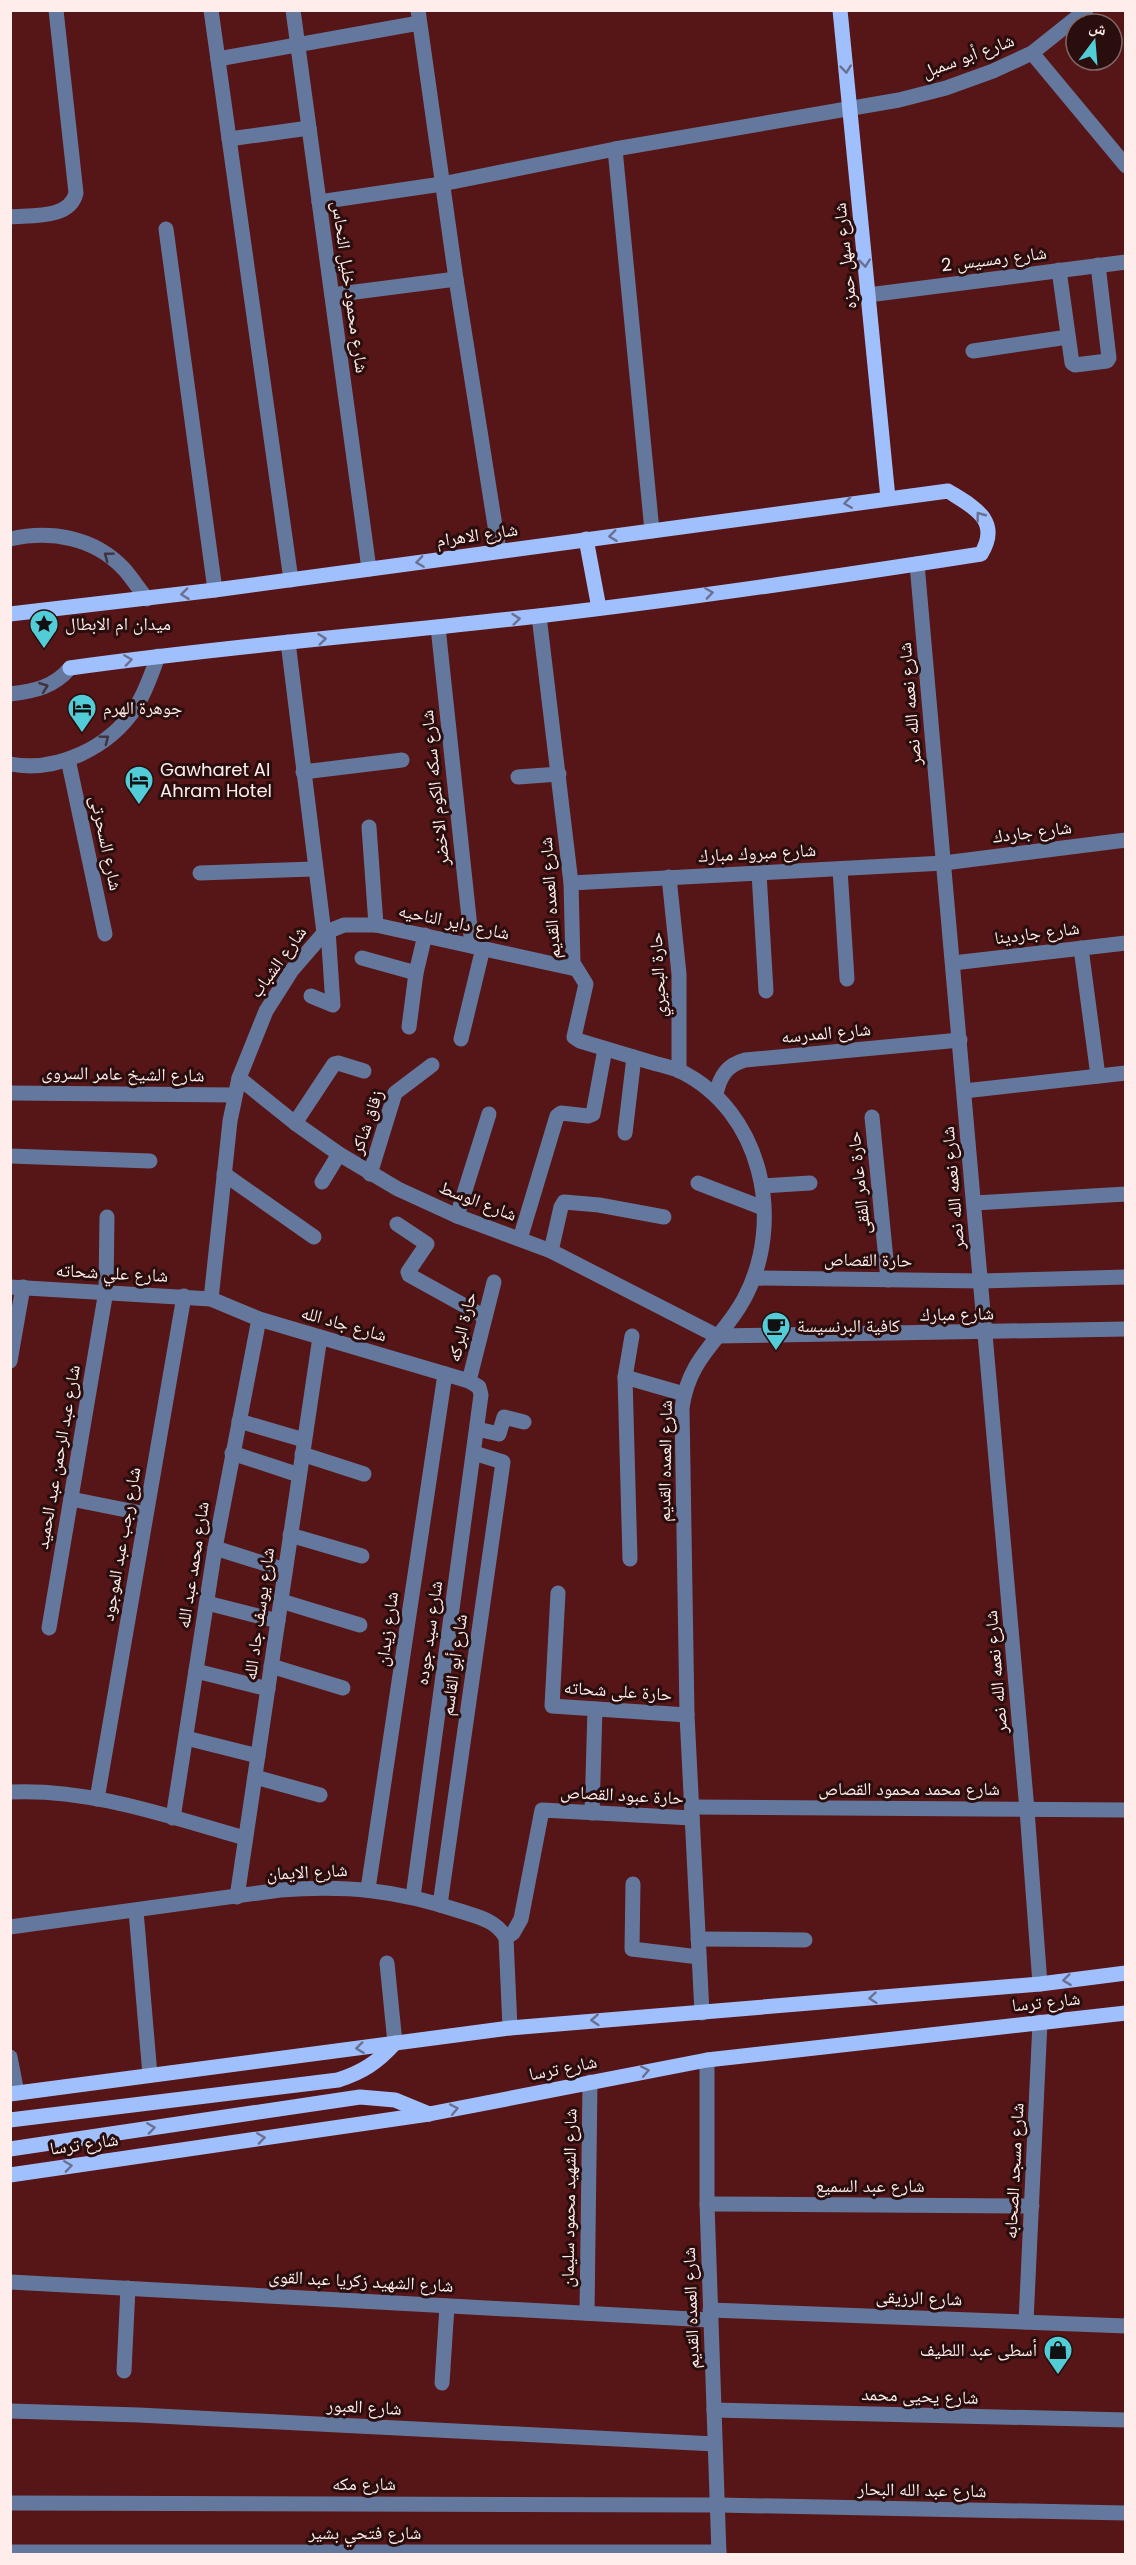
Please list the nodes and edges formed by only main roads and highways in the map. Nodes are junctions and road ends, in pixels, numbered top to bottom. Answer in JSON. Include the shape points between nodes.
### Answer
{"nodes":[{"id":1,"x":840,"y":10,"type":"edge"},
{"id":2,"x":888,"y":498,"type":"junction"},
{"id":3,"x":586,"y":540,"type":"junction"},
{"id":4,"x":599,"y":608,"type":"junction"},
{"id":5,"x":10,"y":614,"type":"edge"},
{"id":6,"x":70,"y":668,"type":"road end"},
{"id":7,"x":1125,"y":1972,"type":"edge"},
{"id":8,"x":1125,"y":2013,"type":"edge"},
{"id":9,"x":395,"y":2043,"type":"junction"},
{"id":10,"x":14,"y":2093,"type":"edge"},
{"id":11,"x":429,"y":2114,"type":"junction"},
{"id":12,"x":10,"y":2120,"type":"edge"},
{"id":13,"x":10,"y":2149,"type":"edge"},
{"id":14,"x":10,"y":2175,"type":"edge"}],
"edges":[{"from":1,"to":2,"type":"main road","name":"شارع سهل حمزه","one_way":true},
{"from":2,"to":3,"type":"main road","name":"شارع الاهرام","one_way":true},
{"from":4,"to":2,"type":"main road","name":"شارع الاهرام","one_way":true,"via":[[981,554],[988,536],[984,518],[948,491]]},
{"from":3,"to":4,"type":"main road"},
{"from":3,"to":5,"type":"main road","name":"شارع الاهرام","one_way":true},
{"from":6,"to":4,"type":"main road","one_way":true},
{"from":7,"to":9,"type":"main road","name":"شارع ترسا","one_way":true,"via":[[1040,1984],[510,2028]]},
{"from":11,"to":8,"type":"main road","name":"شارع ترسا","one_way":true,"via":[[707,2060]]},
{"from":9,"to":10,"type":"main road","name":"شارع ترسا","one_way":true},
{"from":9,"to":12,"type":"main road","via":[[368,2068],[338,2080]]},
{"from":13,"to":11,"type":"main road","one_way":true,"via":[[360,2097],[395,2100]]},
{"from":14,"to":11,"type":"main road","name":"شارع ترسا","one_way":true}]}
